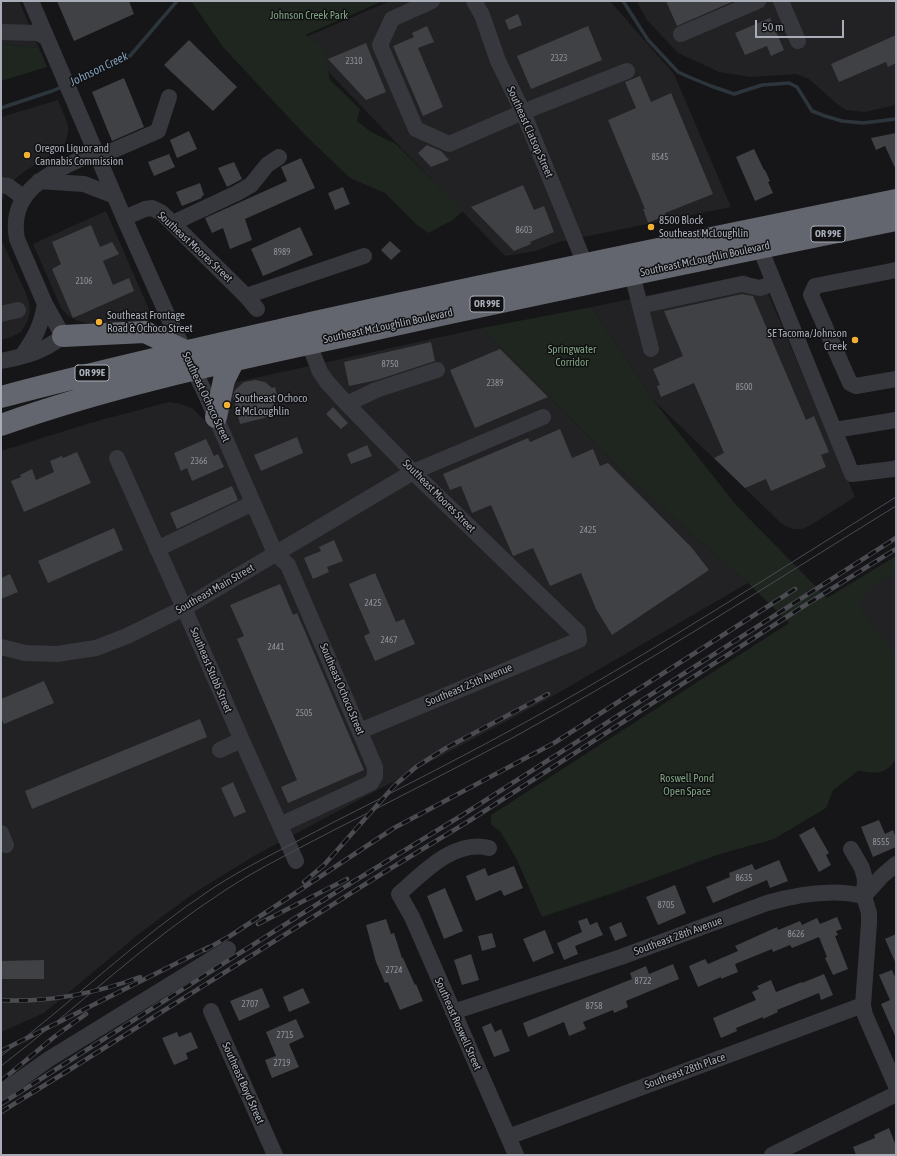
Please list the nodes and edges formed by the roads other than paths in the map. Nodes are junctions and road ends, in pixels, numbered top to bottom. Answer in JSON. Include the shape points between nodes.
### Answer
{"nodes":[{"id":1,"x":31,"y":1,"type":"edge"},
{"id":2,"x":432,"y":1,"type":"edge"},
{"id":3,"x":474,"y":1,"type":"edge"},
{"id":4,"x":758,"y":1,"type":"edge"},
{"id":5,"x":781,"y":1,"type":"edge"},
{"id":6,"x":1,"y":32,"type":"edge"},
{"id":7,"x":681,"y":34,"type":"dead end"},
{"id":8,"x":47,"y":38,"type":"junction"},
{"id":9,"x":798,"y":41,"type":"dead end"},
{"id":10,"x":627,"y":71,"type":"dead end"},
{"id":11,"x":169,"y":97,"type":"dead end"},
{"id":12,"x":523,"y":112,"type":"junction"},
{"id":13,"x":97,"y":154,"type":"junction"},
{"id":14,"x":279,"y":157,"type":"dead end"},
{"id":15,"x":39,"y":181,"type":"junction"},
{"id":16,"x":1,"y":185,"type":"edge"},
{"id":17,"x":115,"y":196,"type":"junction"},
{"id":18,"x":24,"y":198,"type":"junction"},
{"id":19,"x":896,"y":200,"type":"edge"},
{"id":20,"x":124,"y":218,"type":"junction"},
{"id":21,"x":896,"y":220,"type":"edge"},
{"id":22,"x":173,"y":223,"type":"junction"},
{"id":23,"x":760,"y":248,"type":"junction"},
{"id":24,"x":364,"y":256,"type":"dead end"},
{"id":25,"x":585,"y":264,"type":"junction"},
{"id":26,"x":896,"y":270,"type":"edge"},
{"id":27,"x":632,"y":274,"type":"junction"},
{"id":28,"x":774,"y":283,"type":"junction"},
{"id":29,"x":246,"y":296,"type":"junction"},
{"id":30,"x":45,"y":304,"type":"junction"},
{"id":31,"x":640,"y":306,"type":"junction"},
{"id":32,"x":257,"y":309,"type":"dead end"},
{"id":33,"x":18,"y":310,"type":"dead end"},
{"id":34,"x":1,"y":314,"type":"edge"},
{"id":35,"x":63,"y":336,"type":"junction"},
{"id":36,"x":309,"y":344,"type":"junction"},
{"id":37,"x":651,"y":349,"type":"dead end"},
{"id":38,"x":22,"y":356,"type":"junction"},
{"id":39,"x":189,"y":360,"type":"junction"},
{"id":40,"x":234,"y":360,"type":"junction"},
{"id":41,"x":1,"y":361,"type":"edge"},
{"id":42,"x":437,"y":370,"type":"dead end"},
{"id":43,"x":896,"y":379,"type":"edge"},
{"id":44,"x":1,"y":397,"type":"edge"},
{"id":45,"x":348,"y":404,"type":"junction"},
{"id":46,"x":216,"y":417,"type":"junction"},
{"id":47,"x":543,"y":417,"type":"dead end"},
{"id":48,"x":896,"y":420,"type":"edge"},
{"id":49,"x":1,"y":425,"type":"edge"},
{"id":50,"x":835,"y":430,"type":"junction"},
{"id":51,"x":117,"y":458,"type":"dead end"},
{"id":52,"x":896,"y":468,"type":"edge"},
{"id":53,"x":413,"y":472,"type":"junction"},
{"id":54,"x":253,"y":503,"type":"junction"},
{"id":55,"x":157,"y":549,"type":"junction"},
{"id":56,"x":275,"y":553,"type":"junction"},
{"id":57,"x":184,"y":608,"type":"junction"},
{"id":58,"x":579,"y":640,"type":"joint"},
{"id":59,"x":1,"y":647,"type":"edge"},
{"id":60,"x":360,"y":731,"type":"junction"},
{"id":61,"x":241,"y":740,"type":"junction"},
{"id":62,"x":220,"y":750,"type":"dead end"},
{"id":63,"x":280,"y":825,"type":"junction"},
{"id":64,"x":489,"y":848,"type":"dead end"},
{"id":65,"x":851,"y":849,"type":"dead end"},
{"id":66,"x":296,"y":861,"type":"dead end"},
{"id":67,"x":896,"y":864,"type":"edge"},
{"id":68,"x":864,"y":896,"type":"junction"},
{"id":69,"x":228,"y":949,"type":"dead end"},
{"id":70,"x":862,"y":1005,"type":"junction"},
{"id":71,"x":211,"y":1011,"type":"dead end"},
{"id":72,"x":453,"y":1012,"type":"junction"},
{"id":73,"x":896,"y":1086,"type":"edge"},
{"id":74,"x":1,"y":1092,"type":"edge"},
{"id":75,"x":896,"y":1094,"type":"edge"},
{"id":76,"x":508,"y":1137,"type":"junction"},
{"id":77,"x":275,"y":1155,"type":"edge"},
{"id":78,"x":516,"y":1155,"type":"edge"},
{"id":79,"x":772,"y":1155,"type":"edge"}],
"edges":[{"from":1,"to":8,"type":"street","name":"Southeast Ochoco Street"},
{"from":2,"to":12,"type":"street","via":[[392,19],[380,45],[416,129],[449,144]]},
{"from":3,"to":12,"type":"street","name":"Southeast Clatsop Street","via":[[482,15],[498,61]]},
{"from":4,"to":7,"type":"street"},
{"from":5,"to":9,"type":"street"},
{"from":6,"to":8,"type":"street","via":[[38,33]]},
{"from":8,"to":13,"type":"street","name":"Southeast Ochoco Street"},
{"from":10,"to":12,"type":"street"},
{"from":11,"to":13,"type":"street","via":[[158,131]]},
{"from":12,"to":25,"type":"street","name":"Southeast Clatsop Street"},
{"from":13,"to":15,"type":"street","via":[[63,167]]},
{"from":13,"to":17,"type":"street","name":"Southeast Ochoco Street"},
{"from":14,"to":22,"type":"street","via":[[242,190]]},
{"from":15,"to":17,"type":"street","via":[[84,184]]},
{"from":15,"to":18,"type":"street"},
{"from":16,"to":18,"type":"street","via":[[8,186]]},
{"from":17,"to":20,"type":"street","name":"Southeast Ochoco Street"},
{"from":18,"to":30,"type":"street","via":[[16,219],[17,239]]},
{"from":19,"to":25,"type":"highway","name":"Southeast McLoughlin Boulevard","number":"OR 99E"},
{"from":20,"to":22,"type":"street","name":"Southeast Moores Street","via":[[152,208]]},
{"from":20,"to":39,"type":"street","name":"Southeast Ochoco Street"},
{"from":21,"to":23,"type":"highway","name":"Southeast McLoughlin Boulevard","number":"OR 99E"},
{"from":22,"to":29,"type":"street","name":"Southeast Moores Street"},
{"from":23,"to":27,"type":"highway","name":"Southeast McLoughlin Boulevard","number":"OR 99E"},
{"from":23,"to":28,"type":"street"},
{"from":24,"to":29,"type":"street"},
{"from":25,"to":39,"type":"highway","name":"Southeast McLoughlin Boulevard","number":"OR 99E"},
{"from":26,"to":43,"type":"street","via":[[815,286],[811,295],[850,383],[856,386]]},
{"from":27,"to":31,"type":"street"},
{"from":27,"to":36,"type":"highway","name":"Southeast McLoughlin Boulevard","number":"OR 99E"},
{"from":28,"to":31,"type":"street","via":[[760,288],[742,284]]},
{"from":28,"to":50,"type":"street"},
{"from":29,"to":32,"type":"street","name":"Southeast Moores Street"},
{"from":30,"to":35,"type":"street"},
{"from":30,"to":38,"type":"street","via":[[41,326]]},
{"from":31,"to":37,"type":"street"},
{"from":33,"to":34,"type":"street"},
{"from":35,"to":38,"type":"street","via":[[46,348]]},
{"from":35,"to":39,"type":"highway","via":[[146,332]]},
{"from":36,"to":40,"type":"highway","name":"Southeast McLoughlin Boulevard","number":"OR 99E"},
{"from":36,"to":45,"type":"street","name":"Southeast Moores Street","via":[[320,372]]},
{"from":38,"to":41,"type":"street"},
{"from":39,"to":40,"type":"highway","name":"Southeast McLoughlin Boulevard","number":"OR 99E"},
{"from":39,"to":44,"type":"highway","name":"Southeast McLoughlin Boulevard","number":"OR 99E","via":[[68,379]]},
{"from":39,"to":46,"type":"street","name":"Southeast Ochoco Street"},
{"from":39,"to":49,"type":"highway","name":"Southeast McLoughlin Boulevard","number":"OR 99E","via":[[130,384]]},
{"from":40,"to":46,"type":"highway","via":[[224,380]]},
{"from":42,"to":45,"type":"street","via":[[376,390]]},
{"from":45,"to":53,"type":"street","name":"Southeast Moores Street"},
{"from":46,"to":54,"type":"street","name":"Southeast Ochoco Street"},
{"from":47,"to":53,"type":"street","name":"Southeast Main Street"},
{"from":48,"to":50,"type":"street"},
{"from":50,"to":52,"type":"street","via":[[852,474]]},
{"from":51,"to":55,"type":"street","name":"Southeast Stubb Street"},
{"from":53,"to":56,"type":"street","name":"Southeast Main Street"},
{"from":53,"to":58,"type":"street","name":"Southeast Moores Street","via":[[578,632]]},
{"from":54,"to":55,"type":"street"},
{"from":54,"to":56,"type":"street","name":"Southeast Ochoco Street"},
{"from":55,"to":57,"type":"street","name":"Southeast Stubb Street"},
{"from":56,"to":57,"type":"street","name":"Southeast Main Street"},
{"from":56,"to":60,"type":"street","name":"Southeast Ochoco Street","via":[[288,565]]},
{"from":57,"to":59,"type":"street","name":"Southeast Main Street","via":[[128,636],[84,651],[45,654],[25,653]]},
{"from":57,"to":61,"type":"street","name":"Southeast Stubb Street"},
{"from":58,"to":60,"type":"street","name":"Southeast 25th Avenue"},
{"from":60,"to":63,"type":"street","name":"Southeast Ochoco Street","via":[[375,767],[375,776],[371,783]]},
{"from":61,"to":62,"type":"street"},
{"from":61,"to":63,"type":"street","name":"Southeast Stubb Street"},
{"from":63,"to":66,"type":"street","name":"Southeast Stubb Street"},
{"from":64,"to":72,"type":"street","name":"Southeast Roswell Street","via":[[466,847],[446,856],[399,894],[412,917]]},
{"from":65,"to":68,"type":"street","via":[[866,879]]},
{"from":67,"to":68,"type":"street"},
{"from":68,"to":70,"type":"street","via":[[869,923]]},
{"from":68,"to":72,"type":"street","name":"Southeast 28th Avenue","via":[[838,892],[786,898],[621,957]]},
{"from":69,"to":74,"type":"street"},
{"from":70,"to":73,"type":"street"},
{"from":70,"to":76,"type":"street","name":"Southeast 28th Place"},
{"from":71,"to":77,"type":"street","name":"Southeast Boyd Street"},
{"from":72,"to":76,"type":"street","name":"Southeast Roswell Street"},
{"from":75,"to":79,"type":"street"},
{"from":76,"to":78,"type":"street","name":"Southeast Roswell Street"}]}
